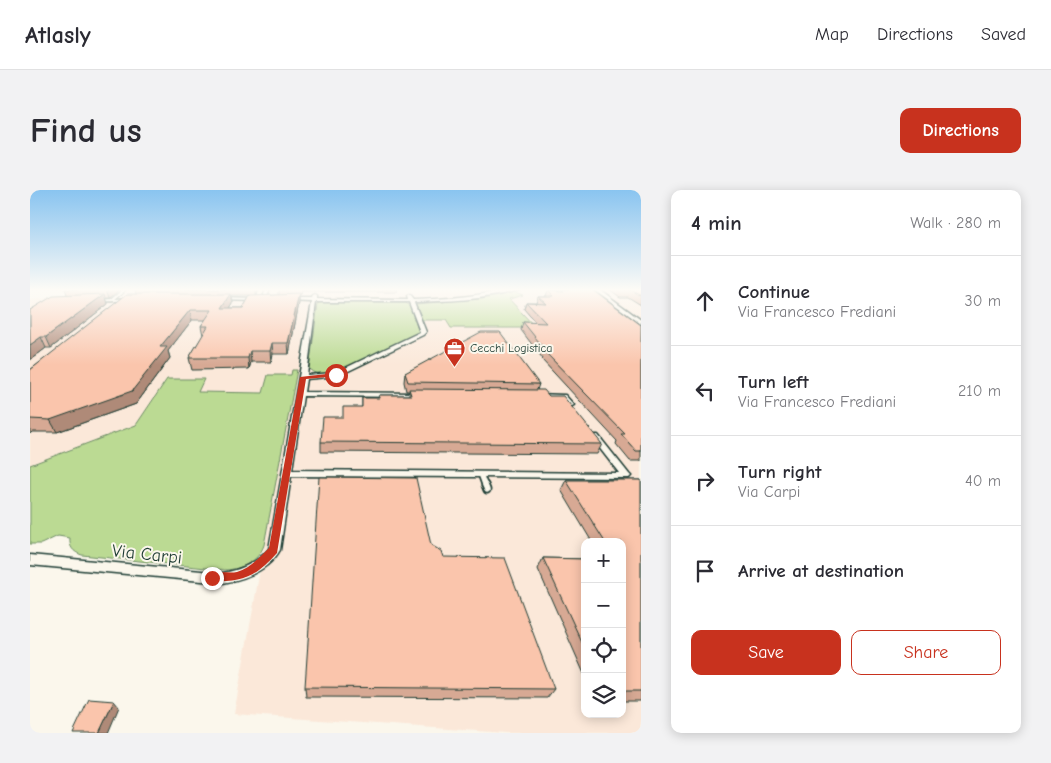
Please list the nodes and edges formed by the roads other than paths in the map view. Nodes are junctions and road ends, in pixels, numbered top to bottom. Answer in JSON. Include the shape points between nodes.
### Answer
{"nodes":[{"id":1,"x":312,"y":314,"type":"edge"},
{"id":2,"x":416,"y":314,"type":"edge"},
{"id":3,"x":631,"y":314,"type":"edge"},
{"id":4,"x":641,"y":322,"type":"edge"},
{"id":5,"x":303,"y":377,"type":"junction"},
{"id":6,"x":300,"y":394,"type":"junction"},
{"id":7,"x":428,"y":395,"type":"edge"},
{"id":8,"x":524,"y":396,"type":"edge"},
{"id":9,"x":576,"y":413,"type":"edge"},
{"id":10,"x":588,"y":427,"type":"edge"},
{"id":11,"x":287,"y":473,"type":"junction"},
{"id":12,"x":481,"y":475,"type":"junction"},
{"id":13,"x":486,"y":490,"type":"dead end"},
{"id":14,"x":30,"y":560,"type":"edge"}],
"edges":[{"from":1,"to":5,"type":"street"},
{"from":2,"to":5,"type":"street","via":[[422,334],[336,375]]},
{"from":3,"to":4,"type":"street"},
{"from":5,"to":6,"type":"street"},
{"from":6,"to":7,"type":"street"},
{"from":6,"to":11,"type":"street"},
{"from":8,"to":9,"type":"street","via":[[563,396]]},
{"from":10,"to":12,"type":"street","via":[[626,476]]},
{"from":11,"to":12,"type":"street"},
{"from":11,"to":14,"type":"street","name":"Via Carpi","via":[[274,550],[258,566],[237,576],[224,578]]},
{"from":12,"to":13,"type":"lane"}]}
